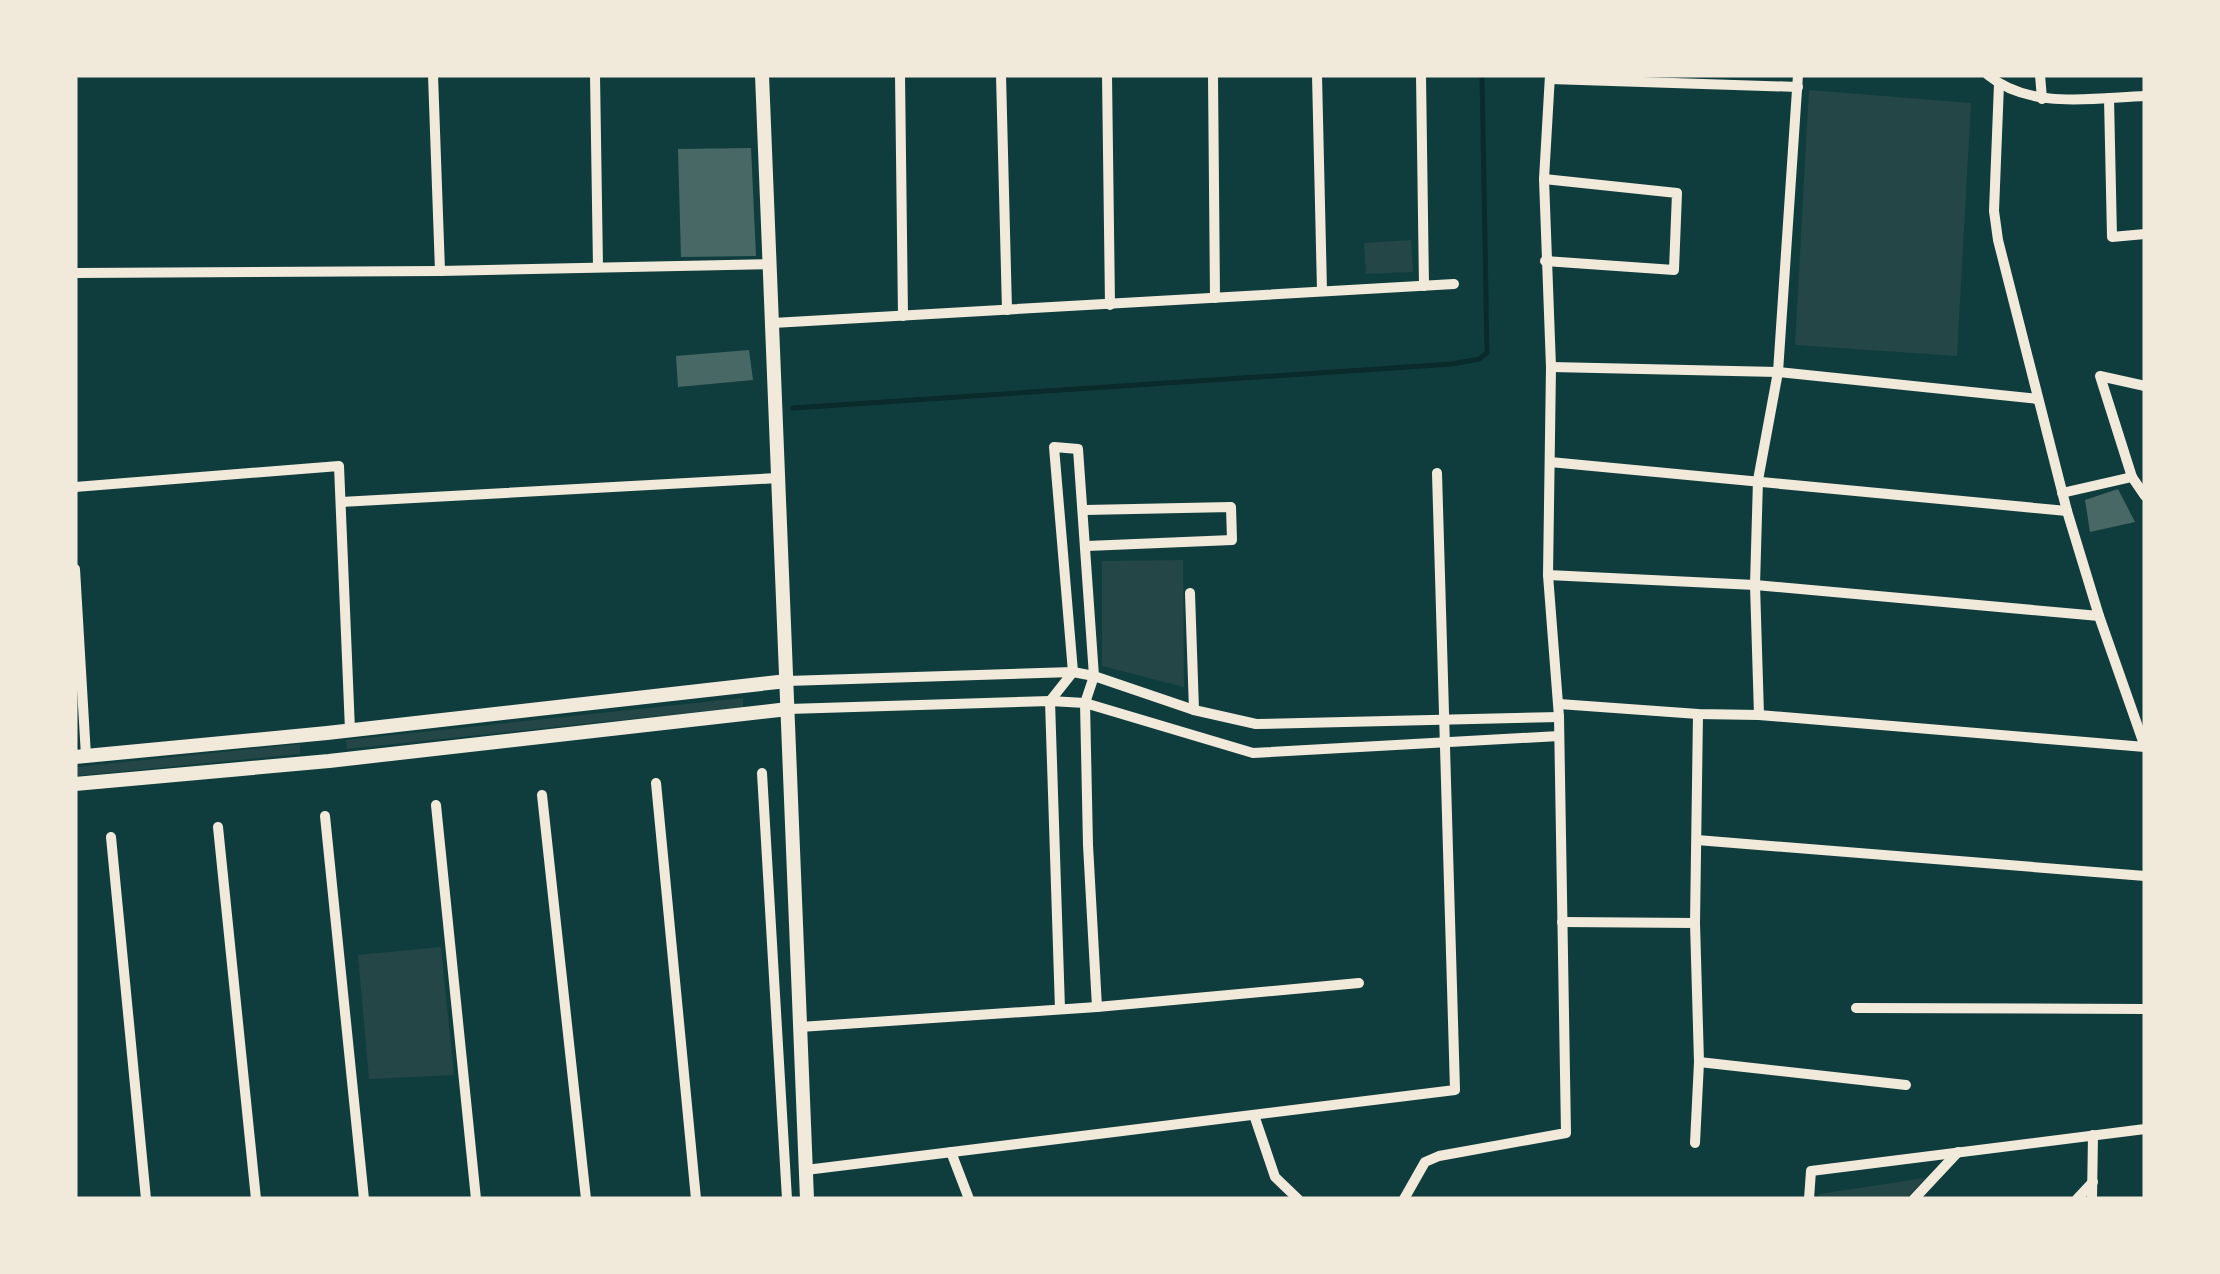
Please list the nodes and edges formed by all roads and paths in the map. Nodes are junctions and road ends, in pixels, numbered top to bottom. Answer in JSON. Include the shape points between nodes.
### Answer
{"nodes":[{"id":1,"x":433,"y":75,"type":"edge"},
{"id":2,"x":595,"y":75,"type":"edge"},
{"id":3,"x":762,"y":75,"type":"edge"},
{"id":4,"x":900,"y":75,"type":"edge"},
{"id":5,"x":1001,"y":75,"type":"edge"},
{"id":6,"x":1107,"y":75,"type":"edge"},
{"id":7,"x":1213,"y":75,"type":"edge"},
{"id":8,"x":1317,"y":75,"type":"edge"},
{"id":9,"x":1421,"y":75,"type":"edge"},
{"id":10,"x":1988,"y":75,"type":"edge"},
{"id":11,"x":2040,"y":75,"type":"edge"},
{"id":12,"x":1550,"y":77,"type":"edge"},
{"id":13,"x":1798,"y":81,"type":"edge"},
{"id":14,"x":1999,"y":84,"type":"junction"},
{"id":15,"x":2145,"y":96,"type":"edge"},
{"id":16,"x":2109,"y":98,"type":"junction"},
{"id":17,"x":2042,"y":99,"type":"junction"},
{"id":18,"x":1544,"y":179,"type":"junction"},
{"id":19,"x":2145,"y":234,"type":"edge"},
{"id":20,"x":1545,"y":260,"type":"junction"},
{"id":21,"x":771,"y":264,"type":"junction"},
{"id":22,"x":598,"y":267,"type":"junction"},
{"id":23,"x":440,"y":271,"type":"junction"},
{"id":24,"x":75,"y":273,"type":"edge"},
{"id":25,"x":1454,"y":284,"type":"dead end"},
{"id":26,"x":1424,"y":286,"type":"junction"},
{"id":27,"x":1322,"y":291,"type":"junction"},
{"id":28,"x":1216,"y":298,"type":"junction"},
{"id":29,"x":1110,"y":305,"type":"junction"},
{"id":30,"x":1007,"y":310,"type":"junction"},
{"id":31,"x":903,"y":316,"type":"junction"},
{"id":32,"x":773,"y":323,"type":"junction"},
{"id":33,"x":1551,"y":366,"type":"junction"},
{"id":34,"x":1778,"y":372,"type":"junction"},
{"id":35,"x":2145,"y":386,"type":"edge"},
{"id":36,"x":2038,"y":399,"type":"junction"},
{"id":37,"x":1550,"y":462,"type":"junction"},
{"id":38,"x":1437,"y":474,"type":"dead end"},
{"id":39,"x":2132,"y":477,"type":"junction"},
{"id":40,"x":778,"y":478,"type":"junction"},
{"id":41,"x":1758,"y":480,"type":"junction"},
{"id":42,"x":75,"y":488,"type":"edge"},
{"id":43,"x":2062,"y":493,"type":"junction"},
{"id":44,"x":2145,"y":496,"type":"edge"},
{"id":45,"x":340,"y":502,"type":"junction"},
{"id":46,"x":1085,"y":510,"type":"junction"},
{"id":47,"x":2067,"y":511,"type":"junction"},
{"id":48,"x":1087,"y":546,"type":"junction"},
{"id":49,"x":75,"y":569,"type":"edge"},
{"id":50,"x":1548,"y":575,"type":"junction"},
{"id":51,"x":1756,"y":585,"type":"junction"},
{"id":52,"x":1190,"y":592,"type":"dead end"},
{"id":53,"x":2098,"y":616,"type":"junction"},
{"id":54,"x":1072,"y":672,"type":"junction"},
{"id":55,"x":1094,"y":676,"type":"junction"},
{"id":56,"x":787,"y":681,"type":"junction"},
{"id":57,"x":1050,"y":700,"type":"junction"},
{"id":58,"x":1085,"y":702,"type":"junction"},
{"id":59,"x":788,"y":709,"type":"junction"},
{"id":60,"x":1194,"y":710,"type":"junction"},
{"id":61,"x":1559,"y":711,"type":"junction"},
{"id":62,"x":1698,"y":714,"type":"junction"},
{"id":63,"x":1759,"y":714,"type":"junction"},
{"id":64,"x":1444,"y":719,"type":"junction"},
{"id":65,"x":350,"y":730,"type":"junction"},
{"id":66,"x":327,"y":733,"type":"junction"},
{"id":67,"x":1558,"y":736,"type":"junction"},
{"id":68,"x":1445,"y":743,"type":"junction"},
{"id":69,"x":2145,"y":747,"type":"edge"},
{"id":70,"x":80,"y":756,"type":"edge"},
{"id":71,"x":329,"y":761,"type":"junction"},
{"id":72,"x":762,"y":773,"type":"dead end"},
{"id":73,"x":75,"y":784,"type":"edge"},
{"id":74,"x":656,"y":784,"type":"dead end"},
{"id":75,"x":542,"y":795,"type":"dead end"},
{"id":76,"x":436,"y":805,"type":"dead end"},
{"id":77,"x":326,"y":816,"type":"dead end"},
{"id":78,"x":218,"y":827,"type":"dead end"},
{"id":79,"x":111,"y":838,"type":"dead end"},
{"id":80,"x":1696,"y":840,"type":"junction"},
{"id":81,"x":2145,"y":876,"type":"edge"},
{"id":82,"x":1562,"y":922,"type":"junction"},
{"id":83,"x":1695,"y":923,"type":"junction"},
{"id":84,"x":1360,"y":983,"type":"dead end"},
{"id":85,"x":1097,"y":1007,"type":"junction"},
{"id":86,"x":1856,"y":1008,"type":"dead end"},
{"id":87,"x":1060,"y":1009,"type":"junction"},
{"id":88,"x":2145,"y":1009,"type":"edge"},
{"id":89,"x":800,"y":1027,"type":"junction"},
{"id":90,"x":1700,"y":1062,"type":"junction"},
{"id":91,"x":1906,"y":1085,"type":"dead end"},
{"id":92,"x":1254,"y":1115,"type":"junction"},
{"id":93,"x":2145,"y":1129,"type":"edge"},
{"id":94,"x":2093,"y":1134,"type":"junction"},
{"id":95,"x":1695,"y":1143,"type":"dead end"},
{"id":96,"x":951,"y":1152,"type":"junction"},
{"id":97,"x":1958,"y":1152,"type":"junction"},
{"id":98,"x":806,"y":1170,"type":"junction"},
{"id":99,"x":2093,"y":1182,"type":"junction"},
{"id":100,"x":146,"y":1199,"type":"edge"},
{"id":101,"x":256,"y":1199,"type":"edge"},
{"id":102,"x":364,"y":1199,"type":"edge"},
{"id":103,"x":476,"y":1199,"type":"edge"},
{"id":104,"x":586,"y":1199,"type":"edge"},
{"id":105,"x":696,"y":1199,"type":"edge"},
{"id":106,"x":787,"y":1199,"type":"edge"},
{"id":107,"x":807,"y":1199,"type":"edge"},
{"id":108,"x":969,"y":1199,"type":"edge"},
{"id":109,"x":1298,"y":1199,"type":"edge"},
{"id":110,"x":1404,"y":1199,"type":"edge"},
{"id":111,"x":1810,"y":1199,"type":"edge"},
{"id":112,"x":1914,"y":1199,"type":"edge"},
{"id":113,"x":2076,"y":1199,"type":"edge"},
{"id":114,"x":2092,"y":1199,"type":"edge"}],
"edges":[{"from":1,"to":23,"type":"street"},
{"from":2,"to":22,"type":"street"},
{"from":3,"to":21,"type":"street"},
{"from":4,"to":31,"type":"street"},
{"from":5,"to":30,"type":"street"},
{"from":6,"to":29,"type":"street"},
{"from":7,"to":28,"type":"street"},
{"from":8,"to":27,"type":"street"},
{"from":9,"to":26,"type":"street"},
{"from":10,"to":14,"type":"street"},
{"from":11,"to":17,"type":"street"},
{"from":12,"to":13,"type":"street"},
{"from":12,"to":18,"type":"street"},
{"from":13,"to":34,"type":"street"},
{"from":14,"to":17,"type":"street"},
{"from":14,"to":36,"type":"street","via":[[1994,211]]},
{"from":15,"to":16,"type":"street"},
{"from":16,"to":17,"type":"street"},
{"from":16,"to":19,"type":"street","via":[[2112,238]]},
{"from":18,"to":20,"type":"street"},
{"from":18,"to":20,"type":"street","via":[[1676,193],[1674,270]]},
{"from":20,"to":33,"type":"street"},
{"from":21,"to":22,"type":"street"},
{"from":21,"to":32,"type":"street"},
{"from":22,"to":23,"type":"street"},
{"from":23,"to":24,"type":"street"},
{"from":25,"to":26,"type":"street"},
{"from":26,"to":27,"type":"street"},
{"from":27,"to":28,"type":"street"},
{"from":28,"to":29,"type":"street"},
{"from":29,"to":30,"type":"street"},
{"from":30,"to":31,"type":"street"},
{"from":31,"to":32,"type":"street"},
{"from":32,"to":40,"type":"street"},
{"from":33,"to":34,"type":"street"},
{"from":33,"to":37,"type":"street"},
{"from":34,"to":36,"type":"street"},
{"from":34,"to":41,"type":"street"},
{"from":35,"to":39,"type":"street","via":[[2100,376]]},
{"from":36,"to":43,"type":"street"},
{"from":37,"to":41,"type":"street"},
{"from":37,"to":50,"type":"street"},
{"from":38,"to":64,"type":"street"},
{"from":39,"to":43,"type":"street"},
{"from":39,"to":44,"type":"street"},
{"from":40,"to":45,"type":"street"},
{"from":40,"to":56,"type":"street"},
{"from":41,"to":47,"type":"street"},
{"from":41,"to":51,"type":"street"},
{"from":42,"to":45,"type":"street","via":[[339,466]]},
{"from":43,"to":47,"type":"street"},
{"from":45,"to":65,"type":"street"},
{"from":46,"to":48,"type":"street"},
{"from":46,"to":48,"type":"street","via":[[1231,507],[1232,540]]},
{"from":46,"to":54,"type":"street","via":[[1080,452],[1054,447]]},
{"from":47,"to":53,"type":"street"},
{"from":48,"to":55,"type":"street"},
{"from":49,"to":70,"type":"street"},
{"from":50,"to":51,"type":"street"},
{"from":50,"to":61,"type":"street"},
{"from":51,"to":53,"type":"street"},
{"from":51,"to":63,"type":"street"},
{"from":52,"to":60,"type":"street"},
{"from":53,"to":69,"type":"street"},
{"from":54,"to":55,"type":"street"},
{"from":54,"to":56,"type":"street"},
{"from":54,"to":57,"type":"street"},
{"from":55,"to":58,"type":"street"},
{"from":55,"to":60,"type":"street"},
{"from":56,"to":59,"type":"street"},
{"from":56,"to":65,"type":"street"},
{"from":57,"to":58,"type":"street"},
{"from":57,"to":59,"type":"street"},
{"from":57,"to":87,"type":"street"},
{"from":58,"to":68,"type":"street","via":[[1254,753]]},
{"from":58,"to":85,"type":"street"},
{"from":59,"to":71,"type":"street"},
{"from":59,"to":89,"type":"street"},
{"from":60,"to":64,"type":"street","via":[[1256,724]]},
{"from":61,"to":62,"type":"street"},
{"from":61,"to":64,"type":"street"},
{"from":61,"to":67,"type":"street"},
{"from":62,"to":63,"type":"street"},
{"from":62,"to":80,"type":"street"},
{"from":63,"to":69,"type":"street"},
{"from":64,"to":68,"type":"street"},
{"from":65,"to":66,"type":"street"},
{"from":66,"to":70,"type":"street"},
{"from":66,"to":71,"type":"street"},
{"from":67,"to":68,"type":"street"},
{"from":67,"to":82,"type":"street"},
{"from":68,"to":92,"type":"street","via":[[1455,1090]]},
{"from":71,"to":73,"type":"street"},
{"from":72,"to":106,"type":"street"},
{"from":74,"to":105,"type":"street"},
{"from":75,"to":104,"type":"street"},
{"from":76,"to":103,"type":"street"},
{"from":77,"to":102,"type":"street"},
{"from":78,"to":101,"type":"street"},
{"from":79,"to":100,"type":"street"},
{"from":80,"to":81,"type":"street"},
{"from":80,"to":83,"type":"street"},
{"from":82,"to":83,"type":"street"},
{"from":82,"to":110,"type":"street","via":[[1566,1133],[1438,1156],[1425,1162]]},
{"from":83,"to":90,"type":"street"},
{"from":84,"to":85,"type":"street"},
{"from":85,"to":87,"type":"street"},
{"from":86,"to":88,"type":"street"},
{"from":87,"to":89,"type":"street"},
{"from":89,"to":98,"type":"street"},
{"from":90,"to":91,"type":"street"},
{"from":90,"to":95,"type":"street"},
{"from":92,"to":96,"type":"street"},
{"from":92,"to":109,"type":"street","via":[[1275,1176]]},
{"from":93,"to":94,"type":"street"},
{"from":94,"to":97,"type":"street"},
{"from":94,"to":99,"type":"street"},
{"from":96,"to":98,"type":"street"},
{"from":96,"to":108,"type":"street"},
{"from":97,"to":111,"type":"street","via":[[1811,1171]]},
{"from":97,"to":112,"type":"street"},
{"from":98,"to":107,"type":"street"},
{"from":99,"to":113,"type":"street"},
{"from":99,"to":114,"type":"street"}]}
